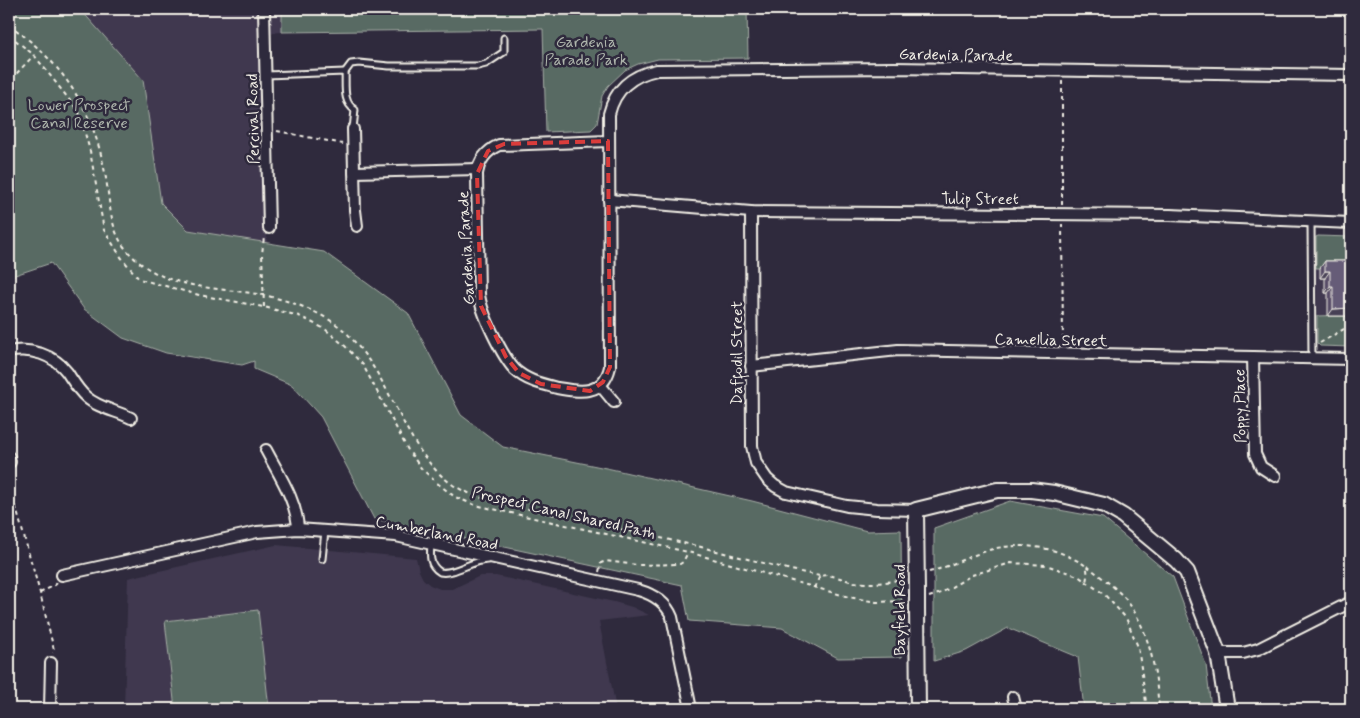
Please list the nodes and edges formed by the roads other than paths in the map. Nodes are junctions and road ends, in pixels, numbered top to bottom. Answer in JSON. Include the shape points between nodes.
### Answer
{"nodes":[{"id":1,"x":264,"y":9,"type":"edge"},
{"id":2,"x":504,"y":38,"type":"dead end"},
{"id":3,"x":345,"y":72,"type":"junction"},
{"id":4,"x":266,"y":75,"type":"junction"},
{"id":5,"x":1351,"y":75,"type":"edge"},
{"id":6,"x":353,"y":129,"type":"joint"},
{"id":7,"x":608,"y":141,"type":"junction"},
{"id":8,"x":478,"y":169,"type":"junction"},
{"id":9,"x":354,"y":172,"type":"junction"},
{"id":10,"x":609,"y":200,"type":"junction"},
{"id":11,"x":751,"y":212,"type":"junction"},
{"id":12,"x":1311,"y":222,"type":"junction"},
{"id":13,"x":1351,"y":223,"type":"edge"},
{"id":14,"x":358,"y":226,"type":"dead end"},
{"id":15,"x":269,"y":228,"type":"road end"},
{"id":16,"x":9,"y":352,"type":"edge"},
{"id":17,"x":1253,"y":357,"type":"junction"},
{"id":18,"x":1312,"y":359,"type":"junction"},
{"id":19,"x":1351,"y":359,"type":"edge"},
{"id":20,"x":751,"y":366,"type":"junction"},
{"id":21,"x":600,"y":385,"type":"junction"},
{"id":22,"x":614,"y":402,"type":"dead end"},
{"id":23,"x":131,"y":418,"type":"dead end"},
{"id":24,"x":266,"y":450,"type":"dead end"},
{"id":25,"x":1274,"y":476,"type":"dead end"},
{"id":26,"x":916,"y":510,"type":"junction"},
{"id":27,"x":298,"y":529,"type":"junction"},
{"id":28,"x":325,"y":531,"type":"junction"},
{"id":29,"x":431,"y":544,"type":"junction"},
{"id":30,"x":322,"y":559,"type":"dead end"},
{"id":31,"x":498,"y":559,"type":"junction"},
{"id":32,"x":62,"y":575,"type":"road end"},
{"id":33,"x":1351,"y":602,"type":"edge"},
{"id":34,"x":1218,"y":653,"type":"junction"},
{"id":35,"x":51,"y":663,"type":"road end"},
{"id":36,"x":1013,"y":697,"type":"dead end"},
{"id":37,"x":50,"y":709,"type":"edge"},
{"id":38,"x":691,"y":709,"type":"edge"},
{"id":39,"x":918,"y":709,"type":"edge"},
{"id":40,"x":1016,"y":709,"type":"edge"},
{"id":41,"x":1227,"y":709,"type":"edge"}],
"edges":[{"from":1,"to":4,"type":"street","name":"Percival Road"},
{"from":2,"to":3,"type":"lane","via":[[504,52],[482,65],[389,66],[359,62],[350,64]]},
{"from":3,"to":4,"type":"lane"},
{"from":3,"to":6,"type":"lane","via":[[347,102],[355,110]]},
{"from":4,"to":15,"type":"street","name":"Percival Road"},
{"from":5,"to":7,"type":"street","name":"Gardenia Parade","via":[[894,68],[656,70],[632,79],[617,94],[609,114]]},
{"from":6,"to":9,"type":"street"},
{"from":7,"to":8,"type":"street","name":"Gardenia Parade","via":[[504,144],[488,151]]},
{"from":7,"to":10,"type":"street","name":"Gardenia Parade"},
{"from":8,"to":9,"type":"street"},
{"from":8,"to":21,"type":"street","name":"Gardenia Parade","via":[[480,303],[506,357],[519,373],[541,384],[578,392]]},
{"from":9,"to":14,"type":"street"},
{"from":10,"to":11,"type":"street","name":"Tulip Street"},
{"from":10,"to":21,"type":"street","name":"Gardenia Parade","via":[[610,367]]},
{"from":11,"to":12,"type":"street","name":"Tulip Street","via":[[1170,215]]},
{"from":11,"to":20,"type":"street","name":"Daffodil Street"},
{"from":12,"to":13,"type":"street","name":"Tulip Street"},
{"from":12,"to":18,"type":"lane"},
{"from":16,"to":23,"type":"street","via":[[35,352],[52,358],[85,397]]},
{"from":17,"to":18,"type":"street","name":"Camellia Street"},
{"from":17,"to":20,"type":"street","name":"Camellia Street","via":[[898,350]]},
{"from":17,"to":25,"type":"street","name":"Poppy Place","via":[[1255,454],[1262,466]]},
{"from":18,"to":19,"type":"street","name":"Camellia Street"},
{"from":20,"to":26,"type":"street","name":"Daffodil Street","via":[[753,452],[759,468],[775,486],[786,492],[847,506]]},
{"from":21,"to":22,"type":"street"},
{"from":24,"to":27,"type":"street","via":[[294,505]]},
{"from":26,"to":34,"type":"street","via":[[997,490],[1031,490],[1104,505],[1122,516],[1187,572]]},
{"from":26,"to":39,"type":"street","name":"Bayfield Road","bridge":true,"via":[[917,575],[923,594],[917,609]]},
{"from":27,"to":28,"type":"street","name":"Cumberland Road"},
{"from":27,"to":32,"type":"street","name":"Cumberland Road","via":[[257,532]]},
{"from":28,"to":29,"type":"street","name":"Cumberland Road","via":[[390,535]]},
{"from":28,"to":30,"type":"lane"},
{"from":29,"to":31,"type":"street","name":"Cumberland Road"},
{"from":29,"to":31,"type":"lane","via":[[432,565],[440,572],[451,572],[481,560]]},
{"from":31,"to":38,"type":"street","name":"Cumberland Road","via":[[648,593],[661,602],[669,611],[676,631]]},
{"from":33,"to":34,"type":"street","via":[[1258,649]]},
{"from":34,"to":41,"type":"street"},
{"from":35,"to":37,"type":"street"},
{"from":36,"to":40,"type":"street"}]}
